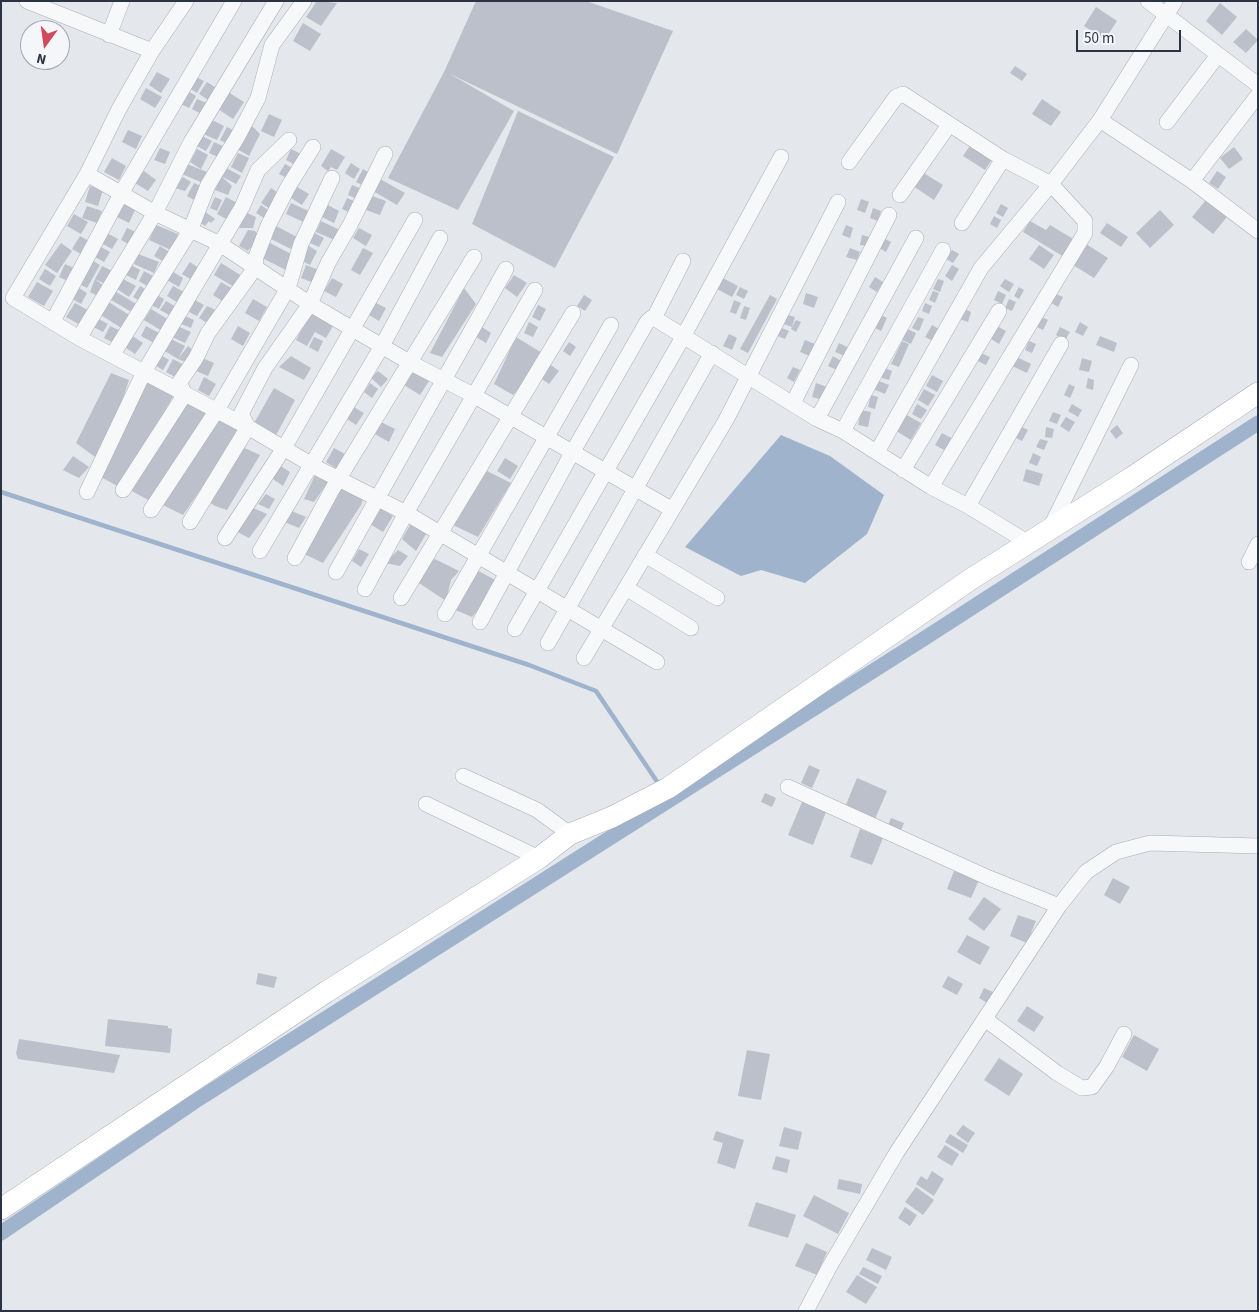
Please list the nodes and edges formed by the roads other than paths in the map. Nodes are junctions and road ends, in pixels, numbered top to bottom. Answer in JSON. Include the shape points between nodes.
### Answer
{"nodes":[{"id":1,"x":27,"y":1,"type":"edge"},
{"id":2,"x":122,"y":1,"type":"edge"},
{"id":3,"x":186,"y":1,"type":"edge"},
{"id":4,"x":234,"y":1,"type":"edge"},
{"id":5,"x":276,"y":1,"type":"edge"},
{"id":6,"x":304,"y":1,"type":"edge"},
{"id":7,"x":1148,"y":1,"type":"edge"},
{"id":8,"x":1175,"y":1,"type":"edge"},
{"id":9,"x":57,"y":7,"type":"edge"},
{"id":10,"x":1166,"y":14,"type":"junction"},
{"id":11,"x":109,"y":35,"type":"junction"},
{"id":12,"x":152,"y":51,"type":"junction"},
{"id":13,"x":1218,"y":55,"type":"junction"},
{"id":14,"x":1258,"y":85,"type":"edge"},
{"id":15,"x":1258,"y":95,"type":"edge"},
{"id":16,"x":1100,"y":120,"type":"junction"},
{"id":17,"x":1167,"y":122,"type":"dead end"},
{"id":18,"x":949,"y":125,"type":"junction"},
{"id":19,"x":289,"y":140,"type":"dead end"},
{"id":20,"x":314,"y":147,"type":"dead end"},
{"id":21,"x":385,"y":154,"type":"dead end"},
{"id":22,"x":781,"y":157,"type":"dead end"},
{"id":23,"x":1003,"y":159,"type":"junction"},
{"id":24,"x":849,"y":162,"type":"dead end"},
{"id":25,"x":87,"y":174,"type":"junction"},
{"id":26,"x":332,"y":178,"type":"dead end"},
{"id":27,"x":1192,"y":181,"type":"junction"},
{"id":28,"x":1051,"y":184,"type":"junction"},
{"id":29,"x":122,"y":192,"type":"junction"},
{"id":30,"x":900,"y":195,"type":"dead end"},
{"id":31,"x":838,"y":202,"type":"dead end"},
{"id":32,"x":155,"y":213,"type":"junction"},
{"id":33,"x":889,"y":215,"type":"dead end"},
{"id":34,"x":415,"y":220,"type":"dead end"},
{"id":35,"x":962,"y":223,"type":"dead end"},
{"id":36,"x":190,"y":231,"type":"junction"},
{"id":37,"x":1258,"y":231,"type":"edge"},
{"id":38,"x":440,"y":238,"type":"dead end"},
{"id":39,"x":916,"y":238,"type":"dead end"},
{"id":40,"x":220,"y":244,"type":"junction"},
{"id":41,"x":943,"y":250,"type":"dead end"},
{"id":42,"x":474,"y":257,"type":"dead end"},
{"id":43,"x":683,"y":262,"type":"dead end"},
{"id":44,"x":255,"y":268,"type":"junction"},
{"id":45,"x":506,"y":269,"type":"dead end"},
{"id":46,"x":288,"y":288,"type":"junction"},
{"id":47,"x":535,"y":290,"type":"dead end"},
{"id":48,"x":310,"y":304,"type":"junction"},
{"id":49,"x":999,"y":311,"type":"dead end"},
{"id":50,"x":573,"y":313,"type":"dead end"},
{"id":51,"x":654,"y":318,"type":"junction"},
{"id":52,"x":53,"y":321,"type":"junction"},
{"id":53,"x":611,"y":325,"type":"dead end"},
{"id":54,"x":354,"y":329,"type":"junction"},
{"id":55,"x":683,"y":336,"type":"junction"},
{"id":56,"x":79,"y":338,"type":"junction"},
{"id":57,"x":1061,"y":344,"type":"dead end"},
{"id":58,"x":382,"y":346,"type":"junction"},
{"id":59,"x":712,"y":353,"type":"junction"},
{"id":60,"x":112,"y":354,"type":"junction"},
{"id":61,"x":409,"y":362,"type":"junction"},
{"id":62,"x":1131,"y":365,"type":"dead end"},
{"id":63,"x":144,"y":372,"type":"junction"},
{"id":64,"x":749,"y":376,"type":"junction"},
{"id":65,"x":443,"y":379,"type":"junction"},
{"id":66,"x":1258,"y":393,"type":"edge"},
{"id":67,"x":185,"y":394,"type":"junction"},
{"id":68,"x":473,"y":396,"type":"junction"},
{"id":69,"x":793,"y":403,"type":"junction"},
{"id":70,"x":216,"y":410,"type":"junction"},
{"id":71,"x":509,"y":417,"type":"junction"},
{"id":72,"x":817,"y":419,"type":"junction"},
{"id":73,"x":248,"y":427,"type":"junction"},
{"id":74,"x":843,"y":431,"type":"junction"},
{"id":75,"x":545,"y":438,"type":"junction"},
{"id":76,"x":284,"y":448,"type":"junction"},
{"id":77,"x":877,"y":452,"type":"junction"},
{"id":78,"x":572,"y":453,"type":"junction"},
{"id":79,"x":311,"y":464,"type":"junction"},
{"id":80,"x":903,"y":470,"type":"junction"},
{"id":81,"x":606,"y":472,"type":"junction"},
{"id":82,"x":338,"y":479,"type":"junction"},
{"id":83,"x":634,"y":487,"type":"junction"},
{"id":84,"x":931,"y":487,"type":"junction"},
{"id":85,"x":123,"y":490,"type":"dead end"},
{"id":86,"x":88,"y":492,"type":"dead end"},
{"id":87,"x":377,"y":499,"type":"junction"},
{"id":88,"x":968,"y":506,"type":"junction"},
{"id":89,"x":671,"y":509,"type":"junction"},
{"id":90,"x":151,"y":510,"type":"dead end"},
{"id":91,"x":406,"y":513,"type":"junction"},
{"id":92,"x":190,"y":522,"type":"dead end"},
{"id":93,"x":1050,"y":530,"type":"junction"},
{"id":94,"x":442,"y":534,"type":"junction"},
{"id":95,"x":225,"y":538,"type":"dead end"},
{"id":96,"x":1027,"y":542,"type":"junction"},
{"id":97,"x":1258,"y":544,"type":"edge"},
{"id":98,"x":260,"y":551,"type":"dead end"},
{"id":99,"x":645,"y":554,"type":"junction"},
{"id":100,"x":478,"y":555,"type":"junction"},
{"id":101,"x":295,"y":558,"type":"dead end"},
{"id":102,"x":1249,"y":562,"type":"dead end"},
{"id":103,"x":336,"y":572,"type":"dead end"},
{"id":104,"x":506,"y":573,"type":"junction"},
{"id":105,"x":626,"y":588,"type":"junction"},
{"id":106,"x":364,"y":589,"type":"dead end"},
{"id":107,"x":536,"y":591,"type":"junction"},
{"id":108,"x":401,"y":598,"type":"dead end"},
{"id":109,"x":717,"y":598,"type":"dead end"},
{"id":110,"x":566,"y":610,"type":"junction"},
{"id":111,"x":445,"y":614,"type":"dead end"},
{"id":112,"x":480,"y":622,"type":"dead end"},
{"id":113,"x":691,"y":628,"type":"dead end"},
{"id":114,"x":515,"y":629,"type":"dead end"},
{"id":115,"x":602,"y":630,"type":"junction"},
{"id":116,"x":548,"y":643,"type":"dead end"},
{"id":117,"x":584,"y":658,"type":"dead end"},
{"id":118,"x":657,"y":662,"type":"dead end"},
{"id":119,"x":463,"y":776,"type":"dead end"},
{"id":120,"x":788,"y":787,"type":"dead end"},
{"id":121,"x":426,"y":804,"type":"dead end"},
{"id":122,"x":570,"y":834,"type":"junction"},
{"id":123,"x":1258,"y":846,"type":"edge"},
{"id":124,"x":539,"y":858,"type":"junction"},
{"id":125,"x":1060,"y":906,"type":"junction"},
{"id":126,"x":985,"y":1020,"type":"junction"},
{"id":127,"x":1124,"y":1034,"type":"dead end"},
{"id":128,"x":1,"y":1209,"type":"edge"},
{"id":129,"x":806,"y":1311,"type":"edge"}],
"edges":[{"from":1,"to":9,"type":"street"},
{"from":2,"to":11,"type":"street"},
{"from":3,"to":12,"type":"street"},
{"from":4,"to":29,"type":"street"},
{"from":5,"to":32,"type":"street","via":[[191,142]]},
{"from":6,"to":36,"type":"street","via":[[272,45],[258,98],[208,185]]},
{"from":7,"to":10,"type":"street"},
{"from":8,"to":10,"type":"street"},
{"from":9,"to":11,"type":"street"},
{"from":10,"to":13,"type":"street"},
{"from":10,"to":16,"type":"street"},
{"from":11,"to":12,"type":"street"},
{"from":12,"to":25,"type":"street"},
{"from":13,"to":14,"type":"street"},
{"from":13,"to":17,"type":"street"},
{"from":15,"to":27,"type":"street"},
{"from":16,"to":27,"type":"street"},
{"from":16,"to":28,"type":"street"},
{"from":18,"to":23,"type":"street"},
{"from":18,"to":24,"type":"street","via":[[900,94]]},
{"from":18,"to":30,"type":"street"},
{"from":19,"to":40,"type":"street","via":[[258,170],[242,207]]},
{"from":20,"to":44,"type":"street","via":[[268,226]]},
{"from":21,"to":48,"type":"street"},
{"from":22,"to":55,"type":"street"},
{"from":23,"to":28,"type":"street"},
{"from":23,"to":35,"type":"street"},
{"from":25,"to":29,"type":"street"},
{"from":25,"to":52,"type":"street","via":[[13,298]]},
{"from":26,"to":46,"type":"street","via":[[301,244]]},
{"from":27,"to":37,"type":"street"},
{"from":28,"to":77,"type":"street","via":[[981,268]]},
{"from":28,"to":84,"type":"street","via":[[1083,217],[1085,233]]},
{"from":29,"to":32,"type":"street"},
{"from":29,"to":52,"type":"street"},
{"from":31,"to":64,"type":"street"},
{"from":32,"to":36,"type":"street"},
{"from":32,"to":56,"type":"street"},
{"from":33,"to":69,"type":"street"},
{"from":34,"to":54,"type":"street"},
{"from":36,"to":40,"type":"street"},
{"from":36,"to":60,"type":"street"},
{"from":38,"to":58,"type":"street"},
{"from":39,"to":72,"type":"street"},
{"from":40,"to":44,"type":"street"},
{"from":40,"to":63,"type":"street"},
{"from":41,"to":74,"type":"street"},
{"from":42,"to":61,"type":"street"},
{"from":43,"to":51,"type":"street"},
{"from":44,"to":46,"type":"street"},
{"from":44,"to":67,"type":"street","via":[[208,333],[179,383]]},
{"from":45,"to":65,"type":"street"},
{"from":46,"to":48,"type":"street"},
{"from":46,"to":70,"type":"street"},
{"from":47,"to":68,"type":"street"},
{"from":48,"to":54,"type":"street"},
{"from":48,"to":73,"type":"street","via":[[265,368],[241,414]]},
{"from":49,"to":80,"type":"street"},
{"from":50,"to":71,"type":"street"},
{"from":51,"to":55,"type":"street"},
{"from":51,"to":78,"type":"street","via":[[646,322]]},
{"from":52,"to":56,"type":"street"},
{"from":53,"to":75,"type":"street"},
{"from":54,"to":58,"type":"street"},
{"from":54,"to":76,"type":"street"},
{"from":55,"to":59,"type":"street"},
{"from":55,"to":81,"type":"street"},
{"from":56,"to":60,"type":"street"},
{"from":57,"to":88,"type":"street"},
{"from":58,"to":61,"type":"street"},
{"from":58,"to":79,"type":"street"},
{"from":59,"to":64,"type":"street"},
{"from":59,"to":83,"type":"street"},
{"from":60,"to":63,"type":"street"},
{"from":61,"to":65,"type":"street"},
{"from":61,"to":82,"type":"street"},
{"from":62,"to":93,"type":"street"},
{"from":63,"to":67,"type":"street"},
{"from":63,"to":86,"type":"street"},
{"from":64,"to":69,"type":"street"},
{"from":64,"to":89,"type":"street"},
{"from":65,"to":68,"type":"street"},
{"from":65,"to":87,"type":"street"},
{"from":66,"to":93,"type":"main road"},
{"from":67,"to":70,"type":"street"},
{"from":67,"to":85,"type":"street"},
{"from":68,"to":71,"type":"street"},
{"from":68,"to":91,"type":"street"},
{"from":69,"to":72,"type":"street"},
{"from":70,"to":73,"type":"street"},
{"from":70,"to":90,"type":"street"},
{"from":71,"to":75,"type":"street"},
{"from":71,"to":94,"type":"street"},
{"from":72,"to":74,"type":"street"},
{"from":73,"to":76,"type":"street"},
{"from":73,"to":92,"type":"street"},
{"from":74,"to":77,"type":"street"},
{"from":75,"to":78,"type":"street"},
{"from":75,"to":100,"type":"street"},
{"from":76,"to":79,"type":"street"},
{"from":76,"to":95,"type":"street"},
{"from":77,"to":80,"type":"street"},
{"from":78,"to":81,"type":"street"},
{"from":78,"to":104,"type":"street"},
{"from":79,"to":82,"type":"street"},
{"from":79,"to":98,"type":"street"},
{"from":80,"to":84,"type":"street"},
{"from":81,"to":83,"type":"street"},
{"from":81,"to":107,"type":"street"},
{"from":82,"to":87,"type":"street"},
{"from":82,"to":101,"type":"street"},
{"from":83,"to":89,"type":"street"},
{"from":83,"to":110,"type":"street"},
{"from":84,"to":88,"type":"street"},
{"from":87,"to":91,"type":"street"},
{"from":87,"to":103,"type":"street"},
{"from":88,"to":96,"type":"street"},
{"from":89,"to":99,"type":"street"},
{"from":91,"to":94,"type":"street"},
{"from":91,"to":106,"type":"street"},
{"from":93,"to":96,"type":"main road"},
{"from":94,"to":100,"type":"street"},
{"from":94,"to":108,"type":"street"},
{"from":96,"to":122,"type":"main road","via":[[661,792],[612,818]]},
{"from":97,"to":102,"type":"street"},
{"from":99,"to":105,"type":"street"},
{"from":99,"to":109,"type":"street"},
{"from":100,"to":104,"type":"street"},
{"from":100,"to":111,"type":"street"},
{"from":104,"to":107,"type":"street"},
{"from":104,"to":112,"type":"street"},
{"from":105,"to":113,"type":"street"},
{"from":105,"to":115,"type":"street"},
{"from":107,"to":110,"type":"street"},
{"from":107,"to":114,"type":"street"},
{"from":110,"to":115,"type":"street"},
{"from":110,"to":116,"type":"street"},
{"from":115,"to":117,"type":"street"},
{"from":115,"to":118,"type":"street"},
{"from":119,"to":122,"type":"street","via":[[537,810]]},
{"from":120,"to":125,"type":"street","via":[[989,878]]},
{"from":121,"to":124,"type":"street"},
{"from":122,"to":124,"type":"main road"},
{"from":123,"to":125,"type":"street","via":[[1150,843],[1129,847],[1101,860],[1086,872]]},
{"from":124,"to":128,"type":"main road","via":[[326,992]]},
{"from":125,"to":126,"type":"street"},
{"from":126,"to":127,"type":"street","via":[[1082,1088],[1092,1087]]},
{"from":126,"to":129,"type":"street","via":[[897,1152]]}]}
